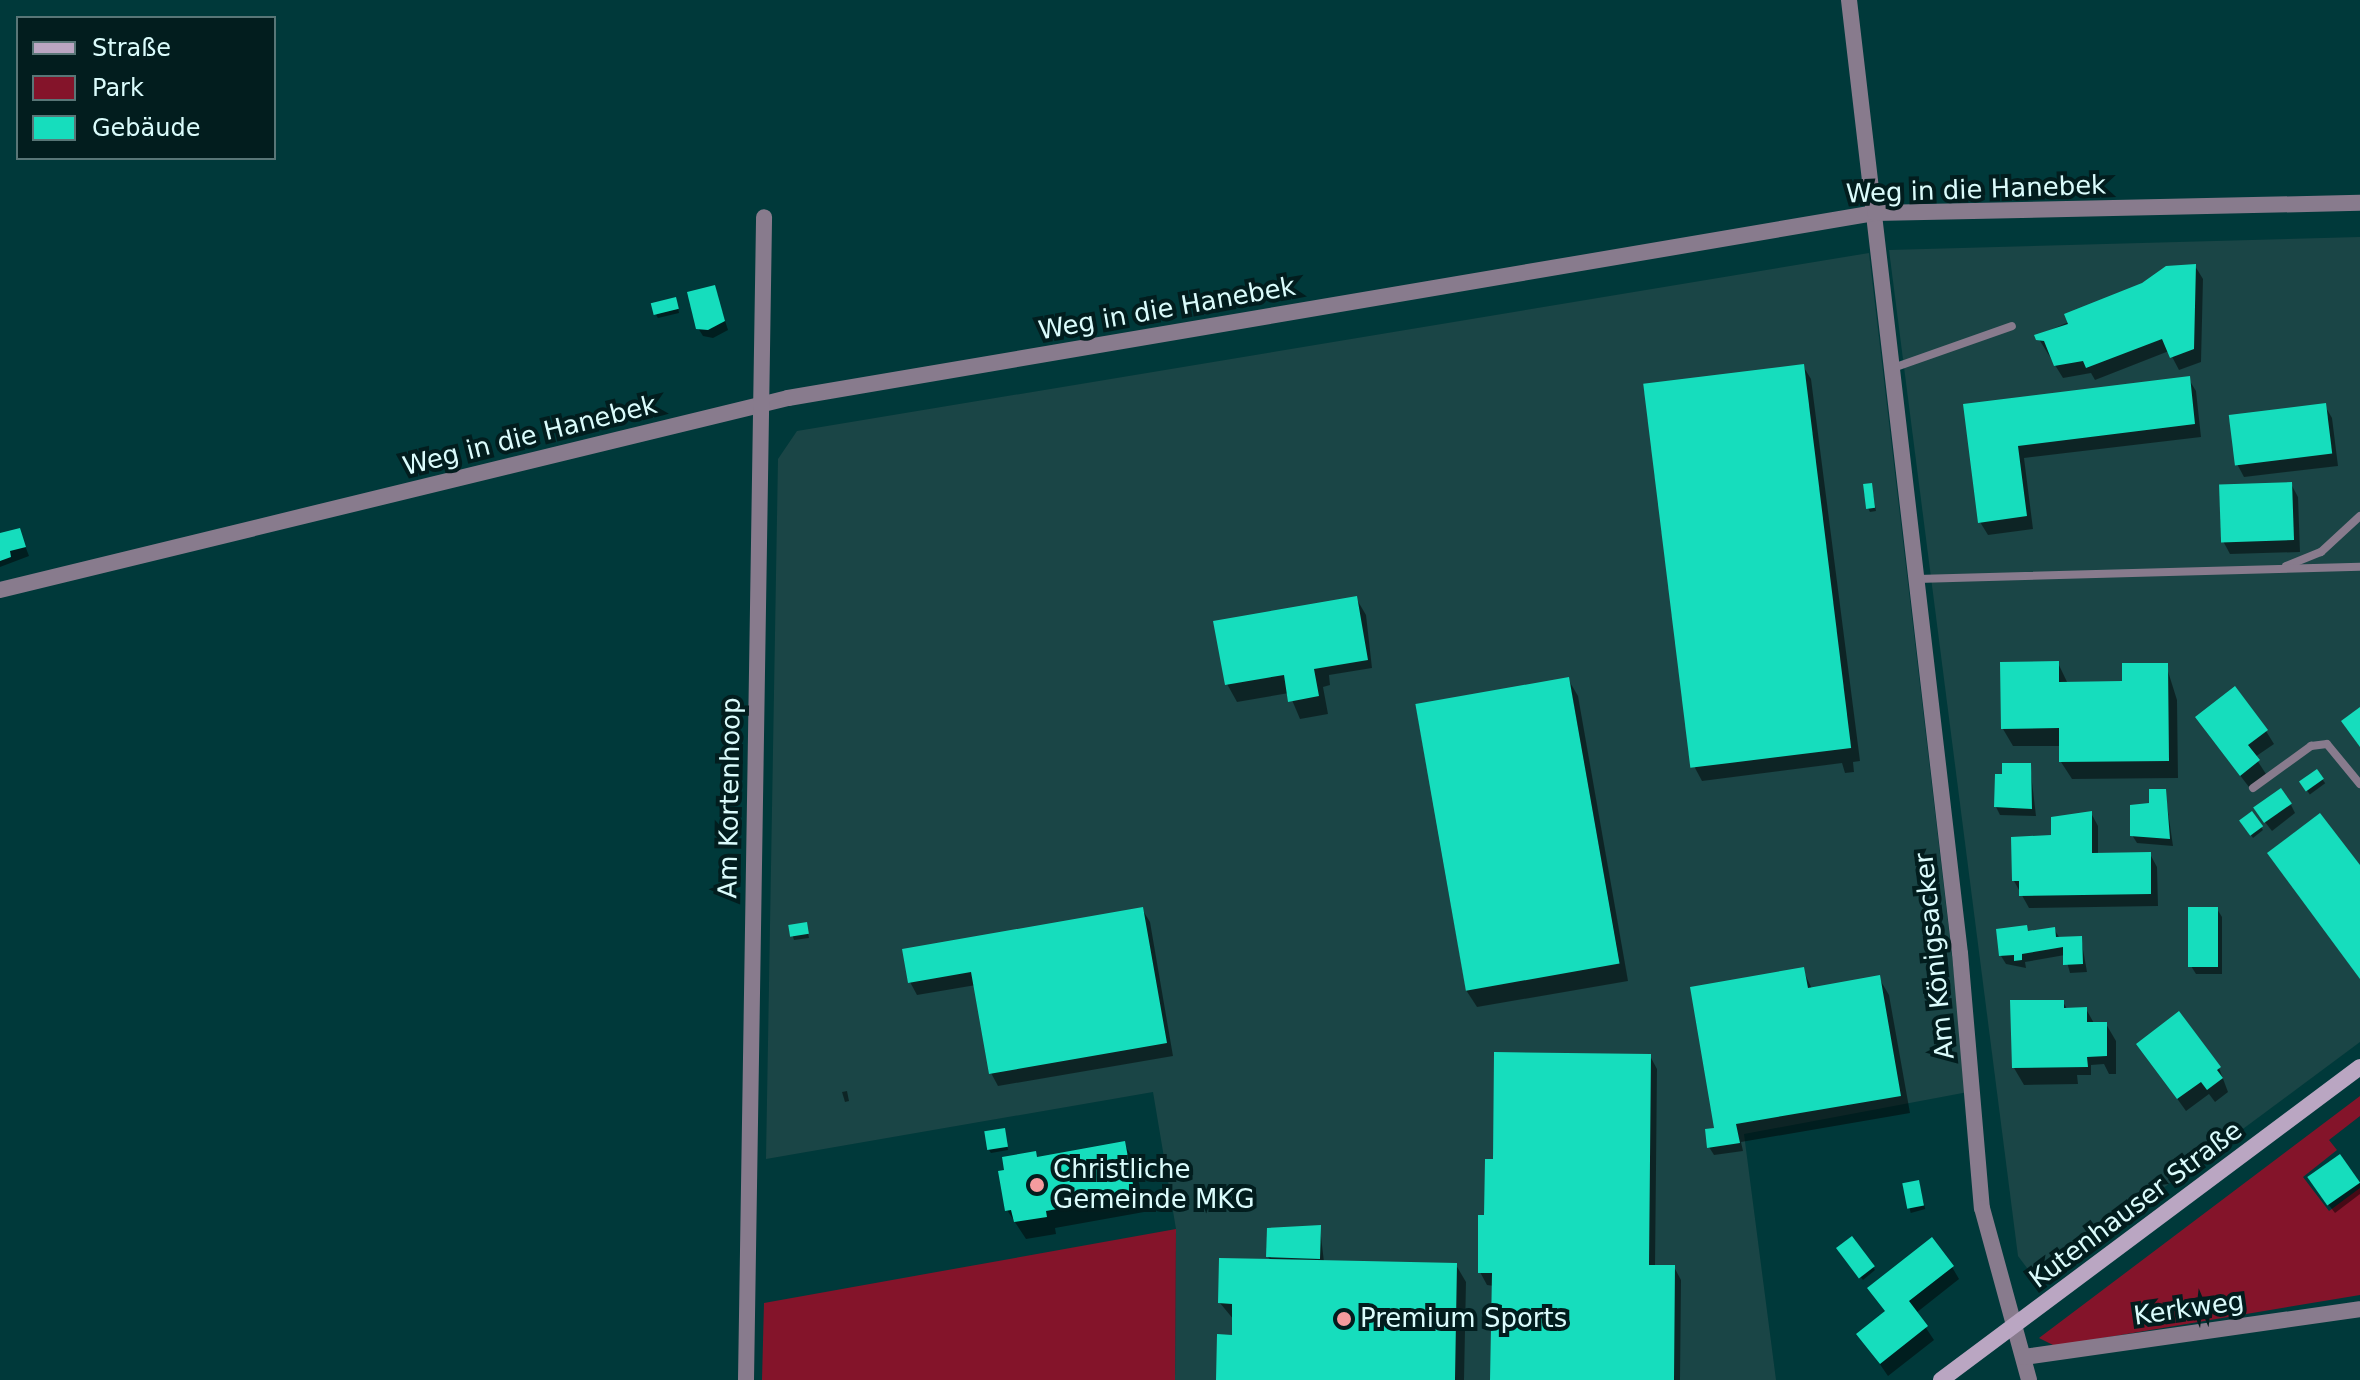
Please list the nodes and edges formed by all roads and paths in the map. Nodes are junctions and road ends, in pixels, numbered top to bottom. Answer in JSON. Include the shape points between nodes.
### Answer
{"nodes":[{"id":1,"x":1849,"y":0,"type":"edge"},
{"id":2,"x":2360,"y":203,"type":"edge"},
{"id":3,"x":1875,"y":213,"type":"junction"},
{"id":4,"x":764,"y":217,"type":"dead end"},
{"id":5,"x":2012,"y":326,"type":"dead end"},
{"id":6,"x":1893,"y":368,"type":"junction"},
{"id":7,"x":760,"y":405,"type":"junction"},
{"id":8,"x":2360,"y":516,"type":"edge"},
{"id":9,"x":2360,"y":567,"type":"edge"},
{"id":10,"x":2266,"y":570,"type":"junction"},
{"id":11,"x":1917,"y":579,"type":"junction"},
{"id":12,"x":0,"y":590,"type":"edge"},
{"id":13,"x":2360,"y":784,"type":"edge"},
{"id":14,"x":2253,"y":788,"type":"dead end"},
{"id":15,"x":2360,"y":1067,"type":"edge"},
{"id":16,"x":2360,"y":1309,"type":"edge"},
{"id":17,"x":2017,"y":1324,"type":"junction"},
{"id":18,"x":2024,"y":1357,"type":"junction"},
{"id":19,"x":746,"y":1380,"type":"edge"},
{"id":20,"x":1941,"y":1380,"type":"edge"},
{"id":21,"x":2029,"y":1380,"type":"edge"}],
"edges":[{"from":1,"to":3,"type":"street","name":"Am Königsacker"},
{"from":2,"to":3,"type":"street","name":"Weg in die Hanebek"},
{"from":3,"to":6,"type":"street","name":"Am Königsacker"},
{"from":3,"to":7,"type":"street","name":"Weg in die Hanebek"},
{"from":4,"to":7,"type":"street","name":"Am Kortenhoop"},
{"from":5,"to":6,"type":"lane"},
{"from":6,"to":11,"type":"street","name":"Am Königsacker"},
{"from":7,"to":12,"type":"street","name":"Weg in die Hanebek"},
{"from":7,"to":19,"type":"street","name":"Am Kortenhoop"},
{"from":8,"to":10,"type":"lane","via":[[2310,560]]},
{"from":9,"to":10,"type":"lane"},
{"from":10,"to":11,"type":"lane"},
{"from":11,"to":17,"type":"street","name":"Am Königsacker","via":[[1960,953],[1982,1208]]},
{"from":13,"to":14,"type":"lane","via":[[2327,744],[2311,746]]},
{"from":15,"to":17,"type":"street","name":"Kutenhauser Straße"},
{"from":16,"to":18,"type":"street","name":"Kerkweg"},
{"from":17,"to":18,"type":"street","name":"Am Königsacker"},
{"from":17,"to":20,"type":"street","name":"Kutenhauser Straße"},
{"from":18,"to":21,"type":"street","name":"Am Königsacker"}]}
